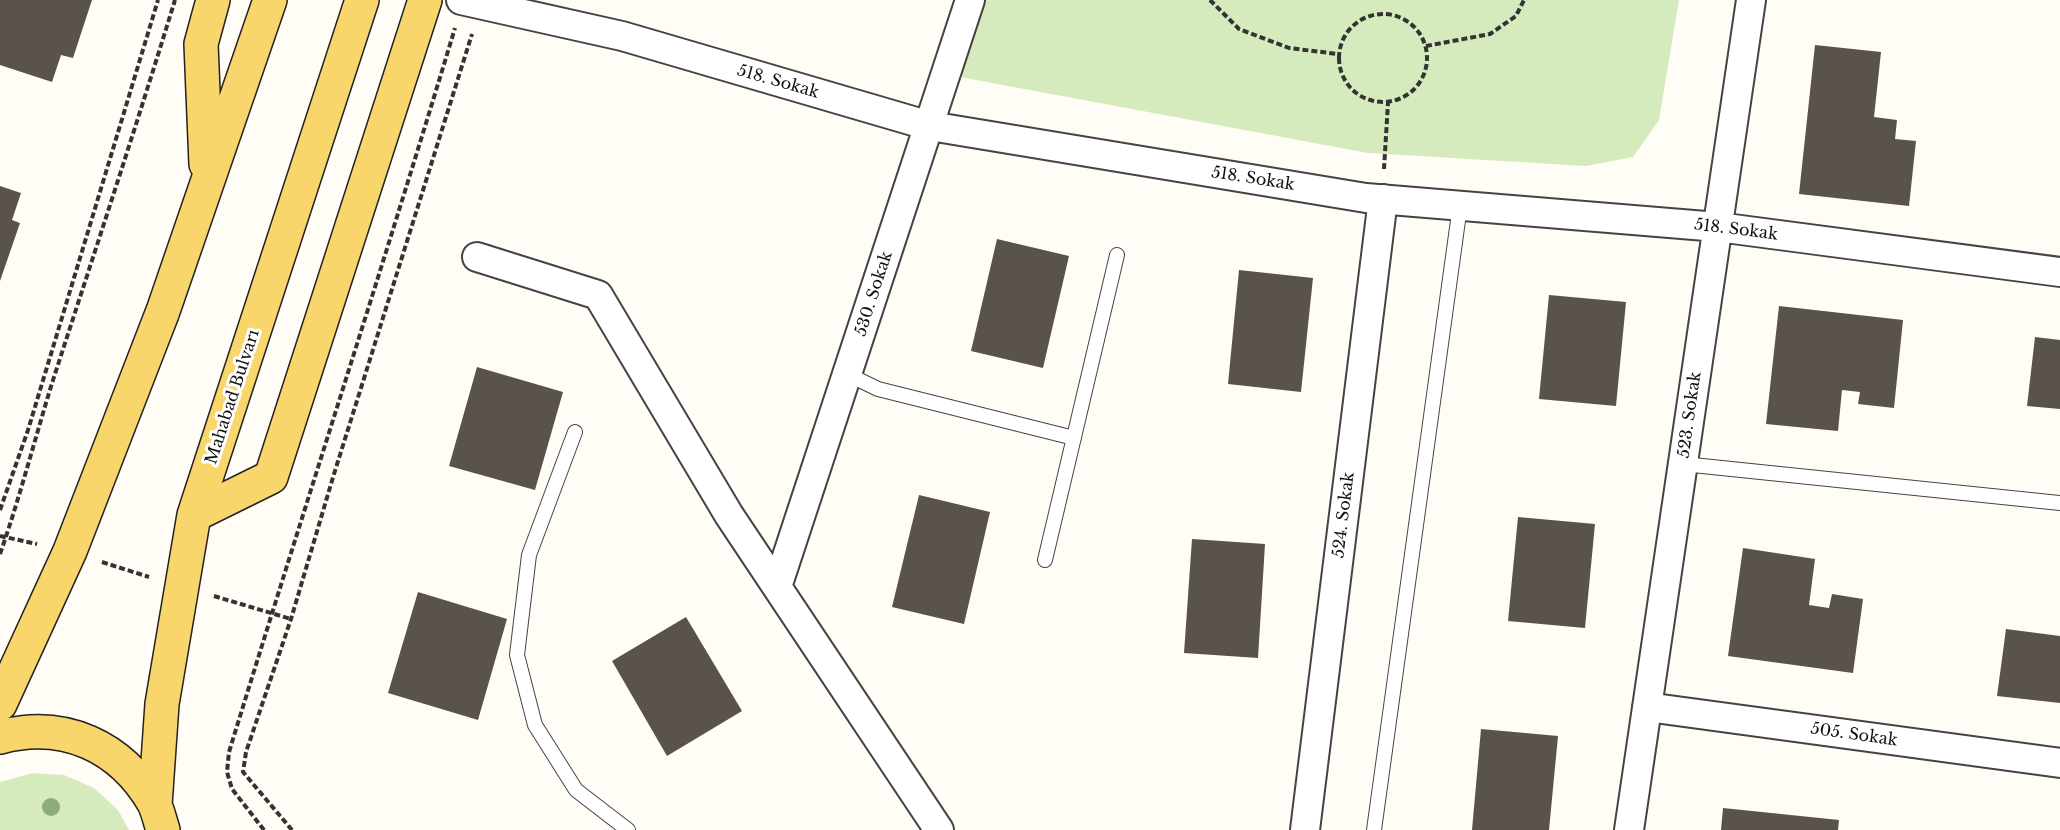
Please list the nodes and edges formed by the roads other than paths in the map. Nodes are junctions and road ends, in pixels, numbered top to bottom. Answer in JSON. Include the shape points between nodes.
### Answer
{"nodes":[{"id":1,"x":213,"y":0,"type":"edge"},
{"id":2,"x":270,"y":0,"type":"edge"},
{"id":3,"x":362,"y":0,"type":"edge"},
{"id":4,"x":425,"y":0,"type":"edge"},
{"id":5,"x":970,"y":0,"type":"edge"},
{"id":6,"x":1751,"y":0,"type":"edge"},
{"id":7,"x":469,"y":2,"type":"edge"},
{"id":8,"x":930,"y":126,"type":"junction"},
{"id":9,"x":207,"y":183,"type":"junction"},
{"id":10,"x":1383,"y":199,"type":"junction"},
{"id":11,"x":1460,"y":206,"type":"junction"},
{"id":12,"x":1718,"y":227,"type":"junction"},
{"id":13,"x":1117,"y":255,"type":"dead end"},
{"id":14,"x":477,"y":257,"type":"dead end"},
{"id":15,"x":2060,"y":272,"type":"edge"},
{"id":16,"x":847,"y":374,"type":"junction"},
{"id":17,"x":575,"y":432,"type":"dead end"},
{"id":18,"x":1074,"y":438,"type":"junction"},
{"id":19,"x":1683,"y":464,"type":"junction"},
{"id":20,"x":2060,"y":503,"type":"edge"},
{"id":21,"x":194,"y":515,"type":"junction"},
{"id":22,"x":1045,"y":560,"type":"dead end"},
{"id":23,"x":777,"y":587,"type":"junction"},
{"id":24,"x":0,"y":704,"type":"edge"},
{"id":25,"x":1647,"y":707,"type":"junction"},
{"id":26,"x":0,"y":737,"type":"edge"},
{"id":27,"x":2060,"y":763,"type":"edge"},
{"id":28,"x":159,"y":818,"type":"edge"},
{"id":29,"x":628,"y":830,"type":"edge"},
{"id":30,"x":939,"y":830,"type":"edge"},
{"id":31,"x":1305,"y":830,"type":"edge"},
{"id":32,"x":1374,"y":830,"type":"edge"},
{"id":33,"x":1629,"y":830,"type":"edge"}],
"edges":[{"from":1,"to":9,"type":"main road","via":[[201,44]]},
{"from":2,"to":9,"type":"main road"},
{"from":3,"to":21,"type":"main road","name":"Mahabad Bulvarı"},
{"from":4,"to":21,"type":"main road","via":[[271,477]]},
{"from":5,"to":8,"type":"street","name":"530. Sokak"},
{"from":6,"to":12,"type":"street","name":"523. Sokak"},
{"from":7,"to":8,"type":"street","name":"518. Sokak","via":[[622,36]]},
{"from":8,"to":10,"type":"street","name":"518. Sokak"},
{"from":8,"to":16,"type":"street","name":"530. Sokak"},
{"from":9,"to":24,"type":"main road","via":[[163,311],[70,551]]},
{"from":10,"to":11,"type":"street","name":"518. Sokak"},
{"from":10,"to":31,"type":"street","name":"524. Sokak"},
{"from":11,"to":12,"type":"street","name":"518. Sokak"},
{"from":11,"to":32,"type":"lane"},
{"from":12,"to":15,"type":"street","name":"518. Sokak"},
{"from":12,"to":19,"type":"street","name":"523. Sokak"},
{"from":13,"to":18,"type":"lane"},
{"from":14,"to":23,"type":"street","via":[[598,296],[729,515]]},
{"from":16,"to":18,"type":"lane","via":[[878,389]]},
{"from":16,"to":23,"type":"street","name":"530. Sokak"},
{"from":17,"to":29,"type":"lane","via":[[529,555],[517,655],[535,725],[576,790]]},
{"from":18,"to":22,"type":"lane"},
{"from":19,"to":20,"type":"lane"},
{"from":19,"to":25,"type":"street","name":"523. Sokak"},
{"from":21,"to":28,"type":"main road","name":"Mahabad Bulvarı","via":[[162,704]]},
{"from":23,"to":30,"type":"street"},
{"from":25,"to":27,"type":"street","name":"505. Sokak"},
{"from":25,"to":33,"type":"street","name":"523. Sokak"},
{"from":26,"to":28,"type":"main road","via":[[22,731],[62,733],[100,747],[132,772]]}]}
